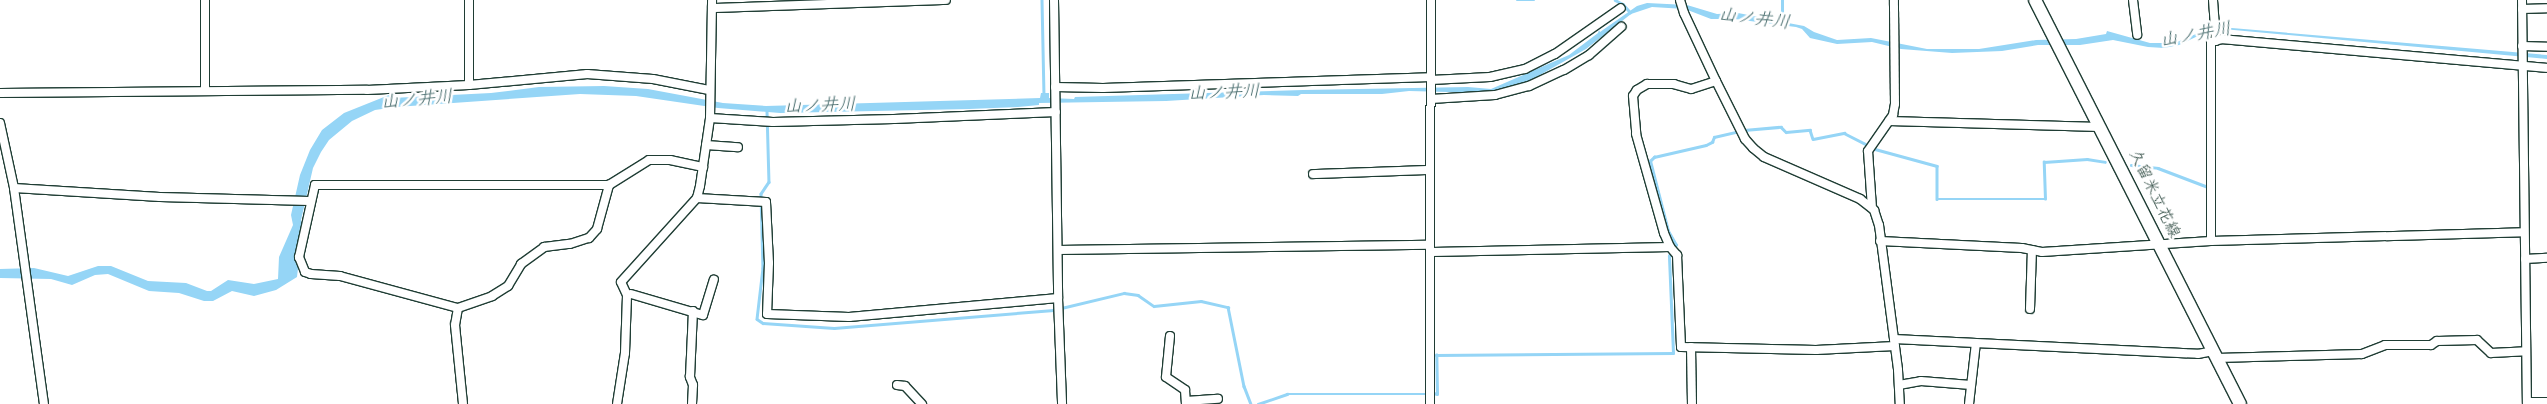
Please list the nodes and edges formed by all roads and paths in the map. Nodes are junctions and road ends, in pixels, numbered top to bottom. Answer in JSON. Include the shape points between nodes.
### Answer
{"nodes":[{"id":1,"x":205,"y":0,"type":"edge"},
{"id":2,"x":469,"y":0,"type":"edge"},
{"id":3,"x":946,"y":0,"type":"edge"},
{"id":4,"x":1054,"y":0,"type":"edge"},
{"id":5,"x":1431,"y":0,"type":"edge"},
{"id":6,"x":1680,"y":0,"type":"edge"},
{"id":7,"x":1894,"y":0,"type":"edge"},
{"id":8,"x":2036,"y":0,"type":"edge"},
{"id":9,"x":2133,"y":0,"type":"edge"},
{"id":10,"x":2213,"y":0,"type":"edge"},
{"id":11,"x":712,"y":4,"type":"edge"},
{"id":12,"x":2522,"y":4,"type":"edge"},
{"id":13,"x":1621,"y":8,"type":"dead end"},
{"id":14,"x":2547,"y":8,"type":"edge"},
{"id":15,"x":1621,"y":26,"type":"dead end"},
{"id":16,"x":2137,"y":35,"type":"dead end"},
{"id":17,"x":2216,"y":41,"type":"junction"},
{"id":18,"x":2522,"y":46,"type":"junction"},
{"id":19,"x":2547,"y":47,"type":"edge"},
{"id":20,"x":2523,"y":66,"type":"junction"},
{"id":21,"x":2547,"y":68,"type":"edge"},
{"id":22,"x":1431,"y":79,"type":"junction"},
{"id":23,"x":1716,"y":81,"type":"junction"},
{"id":24,"x":469,"y":85,"type":"junction"},
{"id":25,"x":1055,"y":87,"type":"junction"},
{"id":26,"x":709,"y":90,"type":"junction"},
{"id":27,"x":205,"y":92,"type":"junction"},
{"id":28,"x":0,"y":93,"type":"edge"},
{"id":29,"x":1431,"y":99,"type":"junction"},
{"id":30,"x":1056,"y":112,"type":"junction"},
{"id":31,"x":710,"y":118,"type":"junction"},
{"id":32,"x":1889,"y":121,"type":"junction"},
{"id":33,"x":0,"y":124,"type":"edge"},
{"id":34,"x":2100,"y":127,"type":"junction"},
{"id":35,"x":706,"y":145,"type":"junction"},
{"id":36,"x":738,"y":147,"type":"dead end"},
{"id":37,"x":703,"y":167,"type":"junction"},
{"id":38,"x":1430,"y":170,"type":"junction"},
{"id":39,"x":1313,"y":174,"type":"dead end"},
{"id":40,"x":609,"y":185,"type":"junction"},
{"id":41,"x":14,"y":188,"type":"junction"},
{"id":42,"x":697,"y":198,"type":"junction"},
{"id":43,"x":310,"y":201,"type":"junction"},
{"id":44,"x":1872,"y":208,"type":"junction"},
{"id":45,"x":2524,"y":232,"type":"junction"},
{"id":46,"x":1880,"y":241,"type":"junction"},
{"id":47,"x":2211,"y":241,"type":"junction"},
{"id":48,"x":2158,"y":244,"type":"junction"},
{"id":49,"x":1670,"y":247,"type":"junction"},
{"id":50,"x":1430,"y":248,"type":"junction"},
{"id":51,"x":1058,"y":250,"type":"junction"},
{"id":52,"x":2032,"y":250,"type":"junction"},
{"id":53,"x":2547,"y":258,"type":"edge"},
{"id":54,"x":2526,"y":259,"type":"junction"},
{"id":55,"x":714,"y":280,"type":"dead end"},
{"id":56,"x":631,"y":294,"type":"dead end"},
{"id":57,"x":1058,"y":298,"type":"junction"},
{"id":58,"x":458,"y":308,"type":"junction"},
{"id":59,"x":2030,"y":310,"type":"dead end"},
{"id":60,"x":693,"y":311,"type":"junction"},
{"id":61,"x":1170,"y":336,"type":"dead end"},
{"id":62,"x":1894,"y":342,"type":"junction"},
{"id":63,"x":1976,"y":343,"type":"junction"},
{"id":64,"x":1691,"y":347,"type":"junction"},
{"id":65,"x":2526,"y":351,"type":"junction"},
{"id":66,"x":2215,"y":354,"type":"junction"},
{"id":67,"x":1971,"y":384,"type":"junction"},
{"id":68,"x":897,"y":385,"type":"dead end"},
{"id":69,"x":1899,"y":385,"type":"junction"},
{"id":70,"x":1218,"y":399,"type":"dead end"},
{"id":71,"x":2547,"y":402,"type":"edge"},
{"id":72,"x":1186,"y":403,"type":"edge"},
{"id":73,"x":2527,"y":403,"type":"edge"},
{"id":74,"x":44,"y":404,"type":"edge"},
{"id":75,"x":463,"y":404,"type":"edge"},
{"id":76,"x":617,"y":404,"type":"edge"},
{"id":77,"x":692,"y":404,"type":"edge"},
{"id":78,"x":922,"y":404,"type":"edge"},
{"id":79,"x":1062,"y":404,"type":"edge"},
{"id":80,"x":1430,"y":404,"type":"edge"},
{"id":81,"x":1692,"y":404,"type":"edge"},
{"id":82,"x":1900,"y":404,"type":"edge"},
{"id":83,"x":1969,"y":404,"type":"edge"},
{"id":84,"x":2240,"y":404,"type":"edge"}],
"edges":[{"from":1,"to":27,"type":"street"},
{"from":2,"to":24,"type":"street"},
{"from":3,"to":11,"type":"street"},
{"from":4,"to":25,"type":"street"},
{"from":5,"to":22,"type":"street"},
{"from":6,"to":23,"type":"street"},
{"from":7,"to":32,"type":"street","via":[[1895,104]]},
{"from":8,"to":34,"type":"main road","name":"久留米立花線"},
{"from":9,"to":16,"type":"street"},
{"from":10,"to":17,"type":"street"},
{"from":11,"to":26,"type":"street"},
{"from":12,"to":14,"type":"street"},
{"from":12,"to":18,"type":"street"},
{"from":13,"to":22,"type":"street","via":[[1555,54],[1525,69],[1490,77]]},
{"from":15,"to":29,"type":"street","via":[[1589,55],[1529,86],[1495,95]]},
{"from":17,"to":20,"type":"street"},
{"from":17,"to":47,"type":"street","via":[[2211,42]]},
{"from":18,"to":19,"type":"street"},
{"from":18,"to":20,"type":"street"},
{"from":20,"to":21,"type":"street"},
{"from":20,"to":45,"type":"street"},
{"from":22,"to":25,"type":"street"},
{"from":22,"to":29,"type":"street"},
{"from":23,"to":44,"type":"street","via":[[1753,148],[1860,199]]},
{"from":23,"to":49,"type":"street","via":[[1691,89],[1674,84],[1647,84],[1634,96],[1636,134]]},
{"from":24,"to":26,"type":"street","via":[[587,74],[653,79]]},
{"from":24,"to":27,"type":"street"},
{"from":25,"to":30,"type":"street"},
{"from":26,"to":31,"type":"street"},
{"from":27,"to":28,"type":"street"},
{"from":29,"to":38,"type":"street"},
{"from":30,"to":31,"type":"street","via":[[773,122]]},
{"from":30,"to":51,"type":"street"},
{"from":31,"to":35,"type":"street"},
{"from":32,"to":34,"type":"street"},
{"from":32,"to":44,"type":"street","via":[[1868,151]]},
{"from":33,"to":41,"type":"street"},
{"from":34,"to":48,"type":"main road","name":"久留米立花線"},
{"from":35,"to":36,"type":"street"},
{"from":35,"to":37,"type":"street"},
{"from":37,"to":40,"type":"street","via":[[670,160],[649,160]]},
{"from":37,"to":42,"type":"street"},
{"from":38,"to":39,"type":"street"},
{"from":38,"to":50,"type":"street"},
{"from":40,"to":43,"type":"street","via":[[314,185]]},
{"from":40,"to":58,"type":"street","via":[[597,229],[589,238],[544,247],[521,264],[508,286],[492,296]]},
{"from":41,"to":43,"type":"street","via":[[160,197]]},
{"from":41,"to":74,"type":"street"},
{"from":42,"to":57,"type":"street","via":[[766,202],[770,263],[767,314],[849,317]]},
{"from":42,"to":76,"type":"street","via":[[620,282],[627,295],[625,352]]},
{"from":43,"to":58,"type":"street","via":[[299,257],[305,272],[340,276]]},
{"from":44,"to":46,"type":"street","via":[[1879,225]]},
{"from":45,"to":47,"type":"street"},
{"from":45,"to":54,"type":"street"},
{"from":46,"to":52,"type":"street"},
{"from":46,"to":62,"type":"street"},
{"from":47,"to":48,"type":"street"},
{"from":48,"to":52,"type":"street","via":[[2064,252]]},
{"from":48,"to":66,"type":"main road","name":"久留米立花線"},
{"from":49,"to":50,"type":"street"},
{"from":49,"to":64,"type":"street","via":[[1677,255],[1681,347]]},
{"from":50,"to":51,"type":"street"},
{"from":50,"to":80,"type":"street"},
{"from":51,"to":57,"type":"street"},
{"from":52,"to":59,"type":"street"},
{"from":53,"to":54,"type":"street"},
{"from":54,"to":65,"type":"street"},
{"from":55,"to":60,"type":"street","via":[[703,314]]},
{"from":56,"to":60,"type":"street"},
{"from":57,"to":79,"type":"street"},
{"from":58,"to":75,"type":"street","via":[[455,325]]},
{"from":60,"to":77,"type":"street"},
{"from":61,"to":72,"type":"street","via":[[1166,377],[1185,390]]},
{"from":62,"to":63,"type":"street"},
{"from":62,"to":64,"type":"street","via":[[1816,350]]},
{"from":62,"to":69,"type":"street"},
{"from":63,"to":66,"type":"street"},
{"from":63,"to":67,"type":"street"},
{"from":64,"to":81,"type":"street"},
{"from":65,"to":66,"type":"street","via":[[2491,353],[2477,340],[2437,341],[2432,345],[2385,345],[2362,354]]},
{"from":65,"to":73,"type":"street"},
{"from":66,"to":84,"type":"main road","name":"久留米立花線"},
{"from":67,"to":69,"type":"street","via":[[1921,381]]},
{"from":67,"to":83,"type":"street"},
{"from":68,"to":78,"type":"street","via":[[905,386]]},
{"from":69,"to":82,"type":"street"},
{"from":70,"to":72,"type":"street"},
{"from":71,"to":73,"type":"street"}]}
